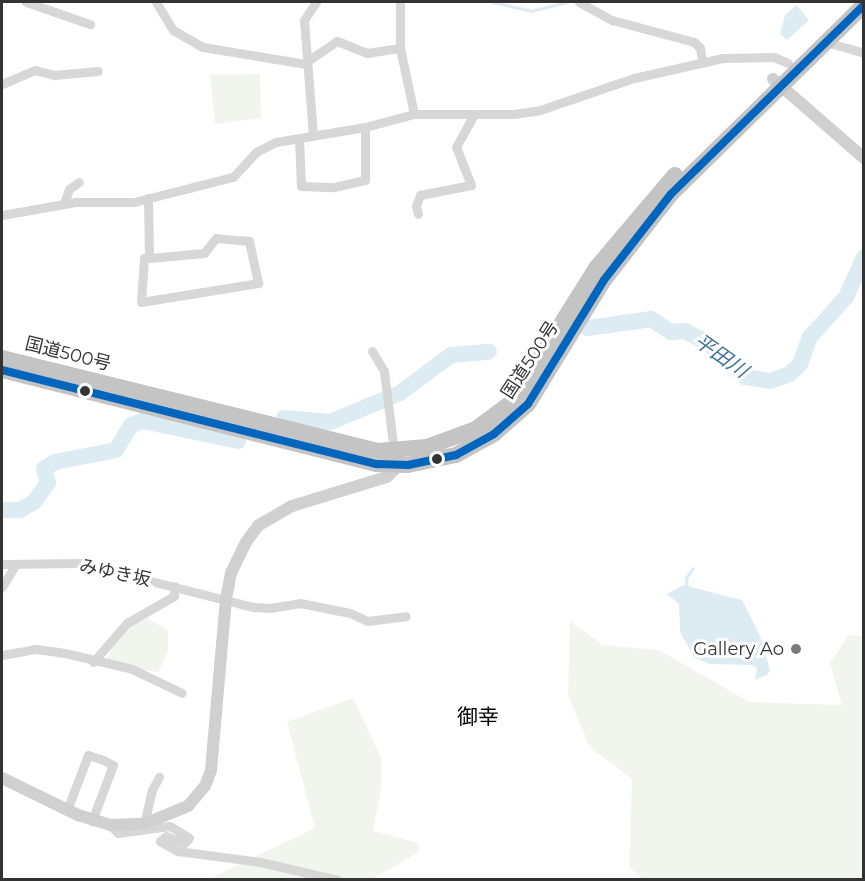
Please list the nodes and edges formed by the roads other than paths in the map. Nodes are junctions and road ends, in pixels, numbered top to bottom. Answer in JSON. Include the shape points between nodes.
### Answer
{"nodes":[{"id":1,"x":26,"y":2,"type":"edge"},
{"id":2,"x":156,"y":2,"type":"edge"},
{"id":3,"x":400,"y":2,"type":"edge"},
{"id":4,"x":579,"y":2,"type":"edge"},
{"id":5,"x":851,"y":2,"type":"edge"},
{"id":6,"x":311,"y":3,"type":"edge"},
{"id":7,"x":864,"y":5,"type":"edge"},
{"id":8,"x":90,"y":24,"type":"dead end"},
{"id":9,"x":826,"y":42,"type":"junction"},
{"id":10,"x":400,"y":48,"type":"junction"},
{"id":11,"x":864,"y":52,"type":"edge"},
{"id":12,"x":702,"y":61,"type":"junction"},
{"id":13,"x":306,"y":63,"type":"junction"},
{"id":14,"x":788,"y":63,"type":"junction"},
{"id":15,"x":98,"y":71,"type":"dead end"},
{"id":16,"x":778,"y":82,"type":"junction"},
{"id":17,"x":2,"y":84,"type":"edge"},
{"id":18,"x":414,"y":114,"type":"junction"},
{"id":19,"x":474,"y":114,"type":"junction"},
{"id":20,"x":365,"y":128,"type":"junction"},
{"id":21,"x":313,"y":135,"type":"junction"},
{"id":22,"x":299,"y":138,"type":"junction"},
{"id":23,"x":864,"y":158,"type":"edge"},
{"id":24,"x":79,"y":183,"type":"dead end"},
{"id":25,"x":148,"y":198,"type":"junction"},
{"id":26,"x":64,"y":204,"type":"junction"},
{"id":27,"x":418,"y":214,"type":"dead end"},
{"id":28,"x":2,"y":215,"type":"edge"},
{"id":29,"x":149,"y":258,"type":"junction"},
{"id":30,"x":372,"y":351,"type":"dead end"},
{"id":31,"x":2,"y":358,"type":"edge"},
{"id":32,"x":2,"y":370,"type":"edge"},
{"id":33,"x":392,"y":465,"type":"junction"},
{"id":34,"x":2,"y":564,"type":"edge"},
{"id":35,"x":16,"y":564,"type":"junction"},
{"id":36,"x":174,"y":586,"type":"junction"},
{"id":37,"x":2,"y":587,"type":"edge"},
{"id":38,"x":226,"y":599,"type":"junction"},
{"id":39,"x":406,"y":616,"type":"dead end"},
{"id":40,"x":2,"y":655,"type":"edge"},
{"id":41,"x":93,"y":662,"type":"junction"},
{"id":42,"x":182,"y":693,"type":"dead end"},
{"id":43,"x":159,"y":777,"type":"dead end"},
{"id":44,"x":2,"y":778,"type":"edge"},
{"id":45,"x":67,"y":810,"type":"junction"},
{"id":46,"x":92,"y":820,"type":"junction"},
{"id":47,"x":144,"y":824,"type":"junction"},
{"id":48,"x":110,"y":825,"type":"junction"},
{"id":49,"x":338,"y":879,"type":"edge"}],
"edges":[{"from":1,"to":8,"type":"street"},
{"from":2,"to":13,"type":"street","via":[[173,30],[204,46]]},
{"from":3,"to":10,"type":"street"},
{"from":4,"to":12,"type":"street","via":[[612,20],[694,42],[700,48]]},
{"from":5,"to":14,"type":"highway","name":"国道500号"},
{"from":6,"to":13,"type":"street","via":[[304,20]]},
{"from":7,"to":9,"type":"highway","name":"国道500号"},
{"from":9,"to":11,"type":"street"},
{"from":9,"to":16,"type":"highway","name":"国道500号"},
{"from":10,"to":13,"type":"street","via":[[367,52],[337,41]]},
{"from":10,"to":18,"type":"street"},
{"from":12,"to":14,"type":"street","via":[[762,56]]},
{"from":12,"to":19,"type":"street","via":[[540,110]]},
{"from":13,"to":21,"type":"street"},
{"from":14,"to":16,"type":"highway","name":"国道500号"},
{"from":15,"to":17,"type":"street","via":[[54,75],[35,70]]},
{"from":16,"to":23,"type":"street"},
{"from":16,"to":33,"type":"highway","name":"国道500号","via":[[627,228],[591,276],[512,402],[471,432],[427,447]]},
{"from":16,"to":33,"type":"highway","name":"国道500号","via":[[671,194],[619,257],[528,404],[494,434],[456,455]]},
{"from":18,"to":19,"type":"street"},
{"from":18,"to":20,"type":"street"},
{"from":19,"to":27,"type":"street","via":[[456,147],[471,185],[420,195]]},
{"from":20,"to":21,"type":"street"},
{"from":20,"to":22,"type":"street","via":[[365,180],[334,188],[301,186]]},
{"from":21,"to":22,"type":"street"},
{"from":22,"to":25,"type":"street","via":[[276,142],[256,152],[233,177]]},
{"from":24,"to":26,"type":"street","via":[[69,189]]},
{"from":25,"to":26,"type":"street"},
{"from":25,"to":29,"type":"street"},
{"from":26,"to":28,"type":"street"},
{"from":29,"to":29,"type":"street","via":[[144,258],[141,302],[258,283],[249,241],[216,238],[204,253]]},
{"from":30,"to":33,"type":"street","via":[[384,371]]},
{"from":31,"to":33,"type":"highway","name":"国道500号"},
{"from":32,"to":33,"type":"highway","name":"国道500号","via":[[362,461]]},
{"from":33,"to":38,"type":"street","via":[[292,506],[259,525],[237,557]]},
{"from":34,"to":35,"type":"street","name":"みゆき坂"},
{"from":35,"to":36,"type":"street","name":"みゆき坂","via":[[90,565]]},
{"from":35,"to":37,"type":"street"},
{"from":36,"to":38,"type":"street","name":"みゆき坂"},
{"from":36,"to":41,"type":"street","via":[[174,596],[127,623]]},
{"from":38,"to":39,"type":"street","name":"みゆき坂","via":[[270,608],[300,603],[350,613],[367,621]]},
{"from":38,"to":47,"type":"street","via":[[211,770],[205,786],[188,806]]},
{"from":40,"to":41,"type":"street","via":[[36,649]]},
{"from":41,"to":42,"type":"street","via":[[132,669]]},
{"from":43,"to":47,"type":"street"},
{"from":44,"to":45,"type":"street"},
{"from":45,"to":46,"type":"street"},
{"from":45,"to":46,"type":"street","via":[[88,755],[103,760],[113,765]]},
{"from":46,"to":48,"type":"street"},
{"from":47,"to":48,"type":"street"},
{"from":48,"to":49,"type":"street","via":[[118,833],[170,826],[189,838],[184,843],[166,837],[160,841],[177,851],[260,862]]}]}
